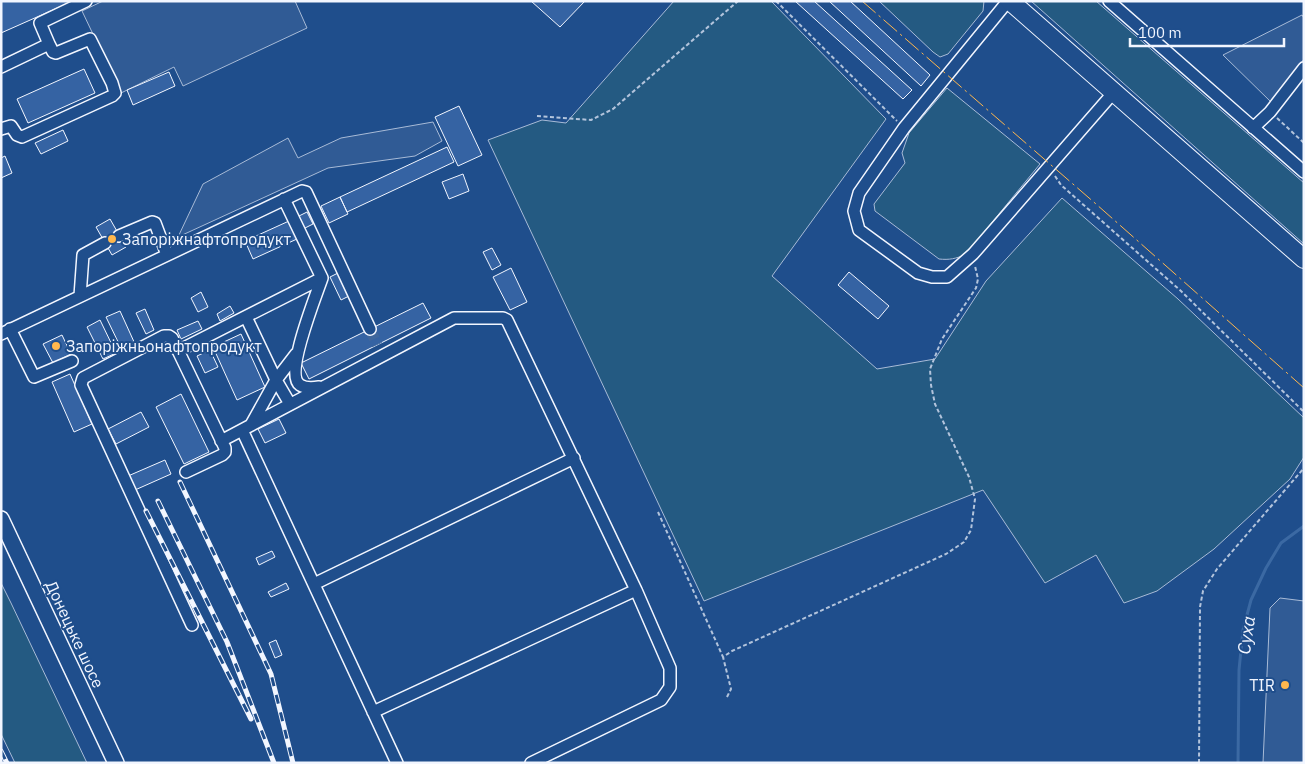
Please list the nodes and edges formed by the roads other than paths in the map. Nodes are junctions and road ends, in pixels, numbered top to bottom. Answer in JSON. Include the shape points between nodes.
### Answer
{"nodes":[{"id":1,"x":86,"y":1,"type":"edge"},
{"id":2,"x":1009,"y":1,"type":"edge"},
{"id":3,"x":1109,"y":1,"type":"edge"},
{"id":4,"x":49,"y":44,"type":"junction"},
{"id":5,"x":1,"y":67,"type":"edge"},
{"id":6,"x":1304,"y":68,"type":"edge"},
{"id":7,"x":1114,"y":92,"type":"junction"},
{"id":8,"x":1253,"y":128,"type":"junction"},
{"id":9,"x":1,"y":129,"type":"edge"},
{"id":10,"x":1304,"y":172,"type":"edge"},
{"id":11,"x":284,"y":199,"type":"junction"},
{"id":12,"x":119,"y":236,"type":"dead end"},
{"id":13,"x":105,"y":243,"type":"dead end"},
{"id":14,"x":167,"y":255,"type":"junction"},
{"id":15,"x":1304,"y":259,"type":"edge"},
{"id":16,"x":322,"y":278,"type":"junction"},
{"id":17,"x":80,"y":296,"type":"junction"},
{"id":18,"x":246,"y":317,"type":"junction"},
{"id":19,"x":370,"y":330,"type":"tunnel mouth"},
{"id":20,"x":6,"y":332,"type":"edge"},
{"id":21,"x":178,"y":351,"type":"junction"},
{"id":22,"x":297,"y":352,"type":"junction"},
{"id":23,"x":72,"y":361,"type":"dead end"},
{"id":24,"x":276,"y":380,"type":"junction"},
{"id":25,"x":321,"y":387,"type":"junction"},
{"id":26,"x":290,"y":404,"type":"junction"},
{"id":27,"x":247,"y":428,"type":"junction"},
{"id":28,"x":221,"y":441,"type":"junction"},
{"id":29,"x":574,"y":458,"type":"junction"},
{"id":30,"x":186,"y":472,"type":"dead end"},
{"id":31,"x":1,"y":520,"type":"edge"},
{"id":32,"x":314,"y":584,"type":"junction"},
{"id":33,"x":636,"y":590,"type":"junction"},
{"id":34,"x":192,"y":625,"type":"dead end"},
{"id":35,"x":373,"y":712,"type":"junction"},
{"id":36,"x":116,"y":763,"type":"edge"},
{"id":37,"x":397,"y":763,"type":"edge"},
{"id":38,"x":531,"y":763,"type":"edge"}],
"edges":[{"from":1,"to":4,"type":"street","via":[[40,23]]},
{"from":2,"to":7,"type":"highway"},
{"from":2,"to":7,"type":"street","via":[[904,128],[859,194],[854,211],[859,230],[918,273],[947,277],[972,254]]},
{"from":3,"to":8,"type":"street"},
{"from":4,"to":5,"type":"street"},
{"from":4,"to":9,"type":"street","via":[[56,53],[90,40],[114,93],[22,137],[11,126]]},
{"from":6,"to":8,"type":"street","via":[[1270,112]]},
{"from":7,"to":15,"type":"highway"},
{"from":8,"to":10,"type":"street"},
{"from":11,"to":14,"type":"street"},
{"from":11,"to":16,"type":"street"},
{"from":11,"to":19,"type":"street","via":[[306,192]]},
{"from":12,"to":14,"type":"street","via":[[155,223]]},
{"from":13,"to":17,"type":"street","via":[[83,256]]},
{"from":14,"to":17,"type":"street"},
{"from":16,"to":18,"type":"street"},
{"from":16,"to":22,"type":"street"},
{"from":17,"to":20,"type":"street"},
{"from":18,"to":21,"type":"street"},
{"from":18,"to":24,"type":"street"},
{"from":20,"to":23,"type":"street","via":[[34,377]]},
{"from":21,"to":28,"type":"street"},
{"from":21,"to":34,"type":"street","via":[[172,338],[164,336],[83,378],[81,385]]},
{"from":22,"to":24,"type":"street"},
{"from":22,"to":25,"type":"street","via":[[294,377],[300,385]]},
{"from":24,"to":26,"type":"street"},
{"from":24,"to":27,"type":"street"},
{"from":25,"to":26,"type":"street"},
{"from":25,"to":29,"type":"street","via":[[380,350],[454,318],[503,318],[509,323]]},
{"from":26,"to":27,"type":"street"},
{"from":27,"to":28,"type":"street"},
{"from":27,"to":32,"type":"street"},
{"from":28,"to":30,"type":"street","via":[[225,448],[222,455]]},
{"from":29,"to":32,"type":"street"},
{"from":29,"to":33,"type":"street"},
{"from":31,"to":36,"type":"main road","name":"Донецьке шосе"},
{"from":32,"to":35,"type":"street"},
{"from":33,"to":35,"type":"street"},
{"from":33,"to":38,"type":"street","via":[[670,668],[670,687],[661,700]]},
{"from":35,"to":37,"type":"street"}]}
